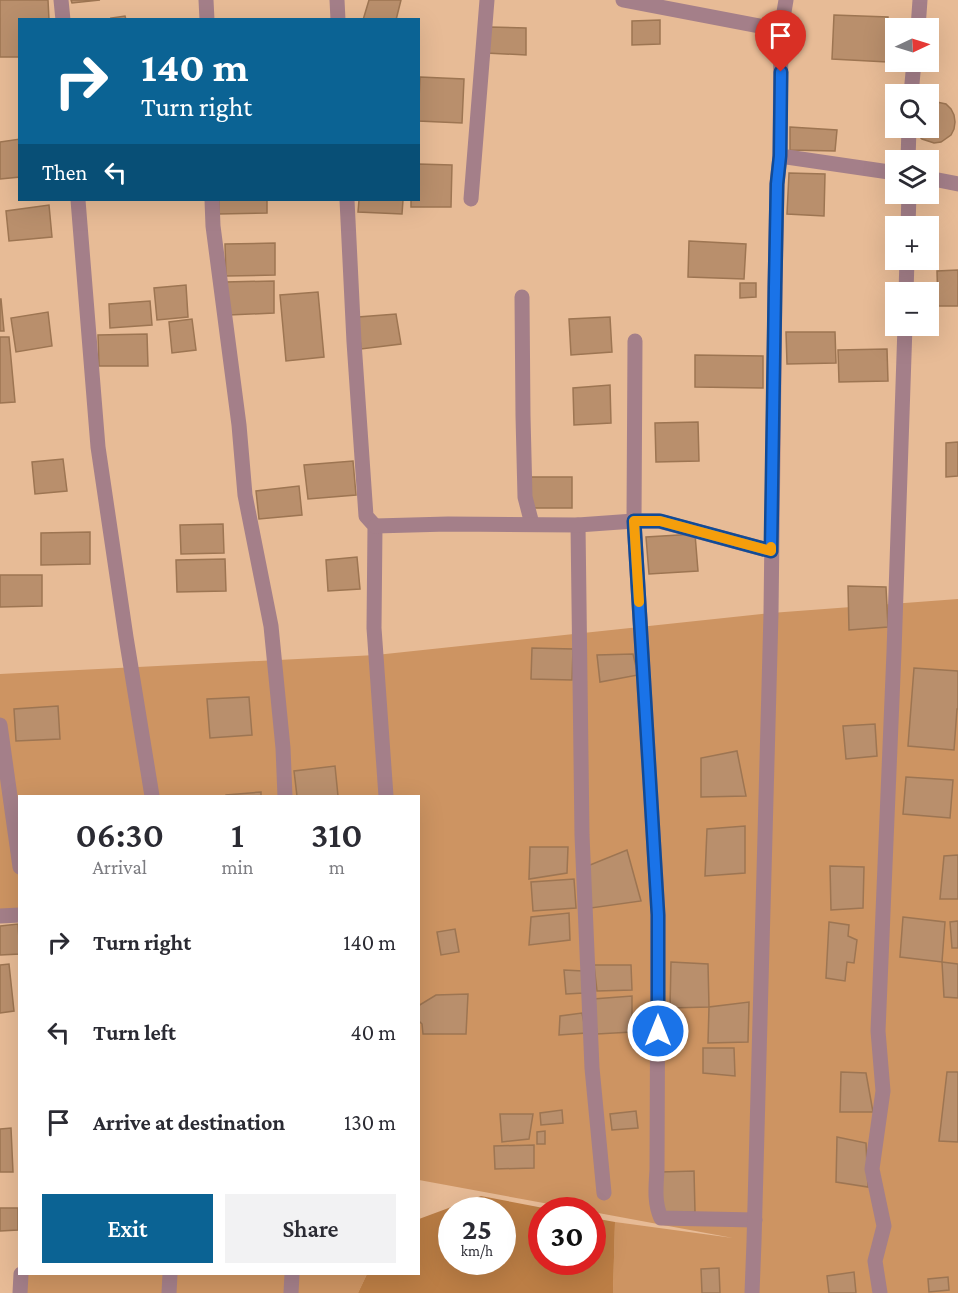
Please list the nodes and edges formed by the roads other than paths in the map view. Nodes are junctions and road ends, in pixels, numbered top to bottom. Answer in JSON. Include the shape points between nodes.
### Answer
{"nodes":[{"id":1,"x":61,"y":0,"type":"edge"},
{"id":2,"x":206,"y":0,"type":"edge"},
{"id":3,"x":337,"y":0,"type":"edge"},
{"id":4,"x":487,"y":0,"type":"edge"},
{"id":5,"x":623,"y":0,"type":"edge"},
{"id":6,"x":786,"y":0,"type":"edge"},
{"id":7,"x":920,"y":0,"type":"edge"},
{"id":8,"x":63,"y":18,"type":"edge"},
{"id":9,"x":207,"y":18,"type":"edge"},
{"id":10,"x":338,"y":18,"type":"edge"},
{"id":11,"x":919,"y":18,"type":"edge"},
{"id":12,"x":781,"y":30,"type":"junction"},
{"id":13,"x":780,"y":156,"type":"junction"},
{"id":14,"x":885,"y":171,"type":"edge"},
{"id":15,"x":939,"y":180,"type":"edge"},
{"id":16,"x":958,"y":184,"type":"edge"},
{"id":17,"x":471,"y":200,"type":"dead end"},
{"id":18,"x":78,"y":201,"type":"edge"},
{"id":19,"x":212,"y":201,"type":"edge"},
{"id":20,"x":347,"y":201,"type":"edge"},
{"id":21,"x":522,"y":297,"type":"dead end"},
{"id":22,"x":905,"y":336,"type":"edge"},
{"id":23,"x":634,"y":341,"type":"dead end"},
{"id":24,"x":634,"y":521,"type":"junction"},
{"id":25,"x":532,"y":524,"type":"junction"},
{"id":26,"x":578,"y":525,"type":"junction"},
{"id":27,"x":375,"y":526,"type":"junction"},
{"id":28,"x":771,"y":551,"type":"junction"},
{"id":29,"x":0,"y":724,"type":"edge"},
{"id":30,"x":152,"y":795,"type":"edge"},
{"id":31,"x":285,"y":795,"type":"edge"},
{"id":32,"x":386,"y":795,"type":"edge"},
{"id":33,"x":18,"y":853,"type":"edge"},
{"id":34,"x":18,"y":915,"type":"edge"},
{"id":35,"x":0,"y":916,"type":"edge"},
{"id":36,"x":604,"y":1193,"type":"dead end"},
{"id":37,"x":755,"y":1220,"type":"junction"},
{"id":38,"x":21,"y":1275,"type":"edge"},
{"id":39,"x":170,"y":1275,"type":"edge"},
{"id":40,"x":292,"y":1275,"type":"edge"},
{"id":41,"x":20,"y":1293,"type":"edge"},
{"id":42,"x":169,"y":1293,"type":"edge"},
{"id":43,"x":291,"y":1293,"type":"edge"},
{"id":44,"x":752,"y":1293,"type":"edge"},
{"id":45,"x":880,"y":1293,"type":"edge"}],
"edges":[{"from":1,"to":8,"type":"street"},
{"from":2,"to":9,"type":"street"},
{"from":3,"to":10,"type":"street"},
{"from":4,"to":17,"type":"street"},
{"from":5,"to":12,"type":"street"},
{"from":6,"to":12,"type":"street"},
{"from":7,"to":11,"type":"street"},
{"from":12,"to":13,"type":"street"},
{"from":13,"to":14,"type":"street"},
{"from":13,"to":28,"type":"street"},
{"from":15,"to":16,"type":"street"},
{"from":18,"to":30,"type":"street","via":[[98,447]]},
{"from":19,"to":31,"type":"street","via":[[245,495],[271,626]]},
{"from":20,"to":27,"type":"street","via":[[366,516]]},
{"from":21,"to":25,"type":"street","via":[[525,497]]},
{"from":22,"to":45,"type":"street","via":[[878,1031],[883,1091],[872,1169],[884,1226],[875,1261]]},
{"from":23,"to":24,"type":"street"},
{"from":24,"to":26,"type":"street"},
{"from":24,"to":28,"type":"street","via":[[660,521]]},
{"from":24,"to":37,"type":"street","via":[[658,915],[658,1211],[661,1218]]},
{"from":25,"to":26,"type":"street"},
{"from":25,"to":27,"type":"street"},
{"from":26,"to":36,"type":"street","via":[[584,870],[592,1068]]},
{"from":27,"to":32,"type":"street","via":[[374,628]]},
{"from":28,"to":37,"type":"street"},
{"from":29,"to":33,"type":"street"},
{"from":34,"to":35,"type":"street"},
{"from":37,"to":44,"type":"street"},
{"from":38,"to":41,"type":"street"},
{"from":39,"to":42,"type":"street"},
{"from":40,"to":43,"type":"street"}]}
